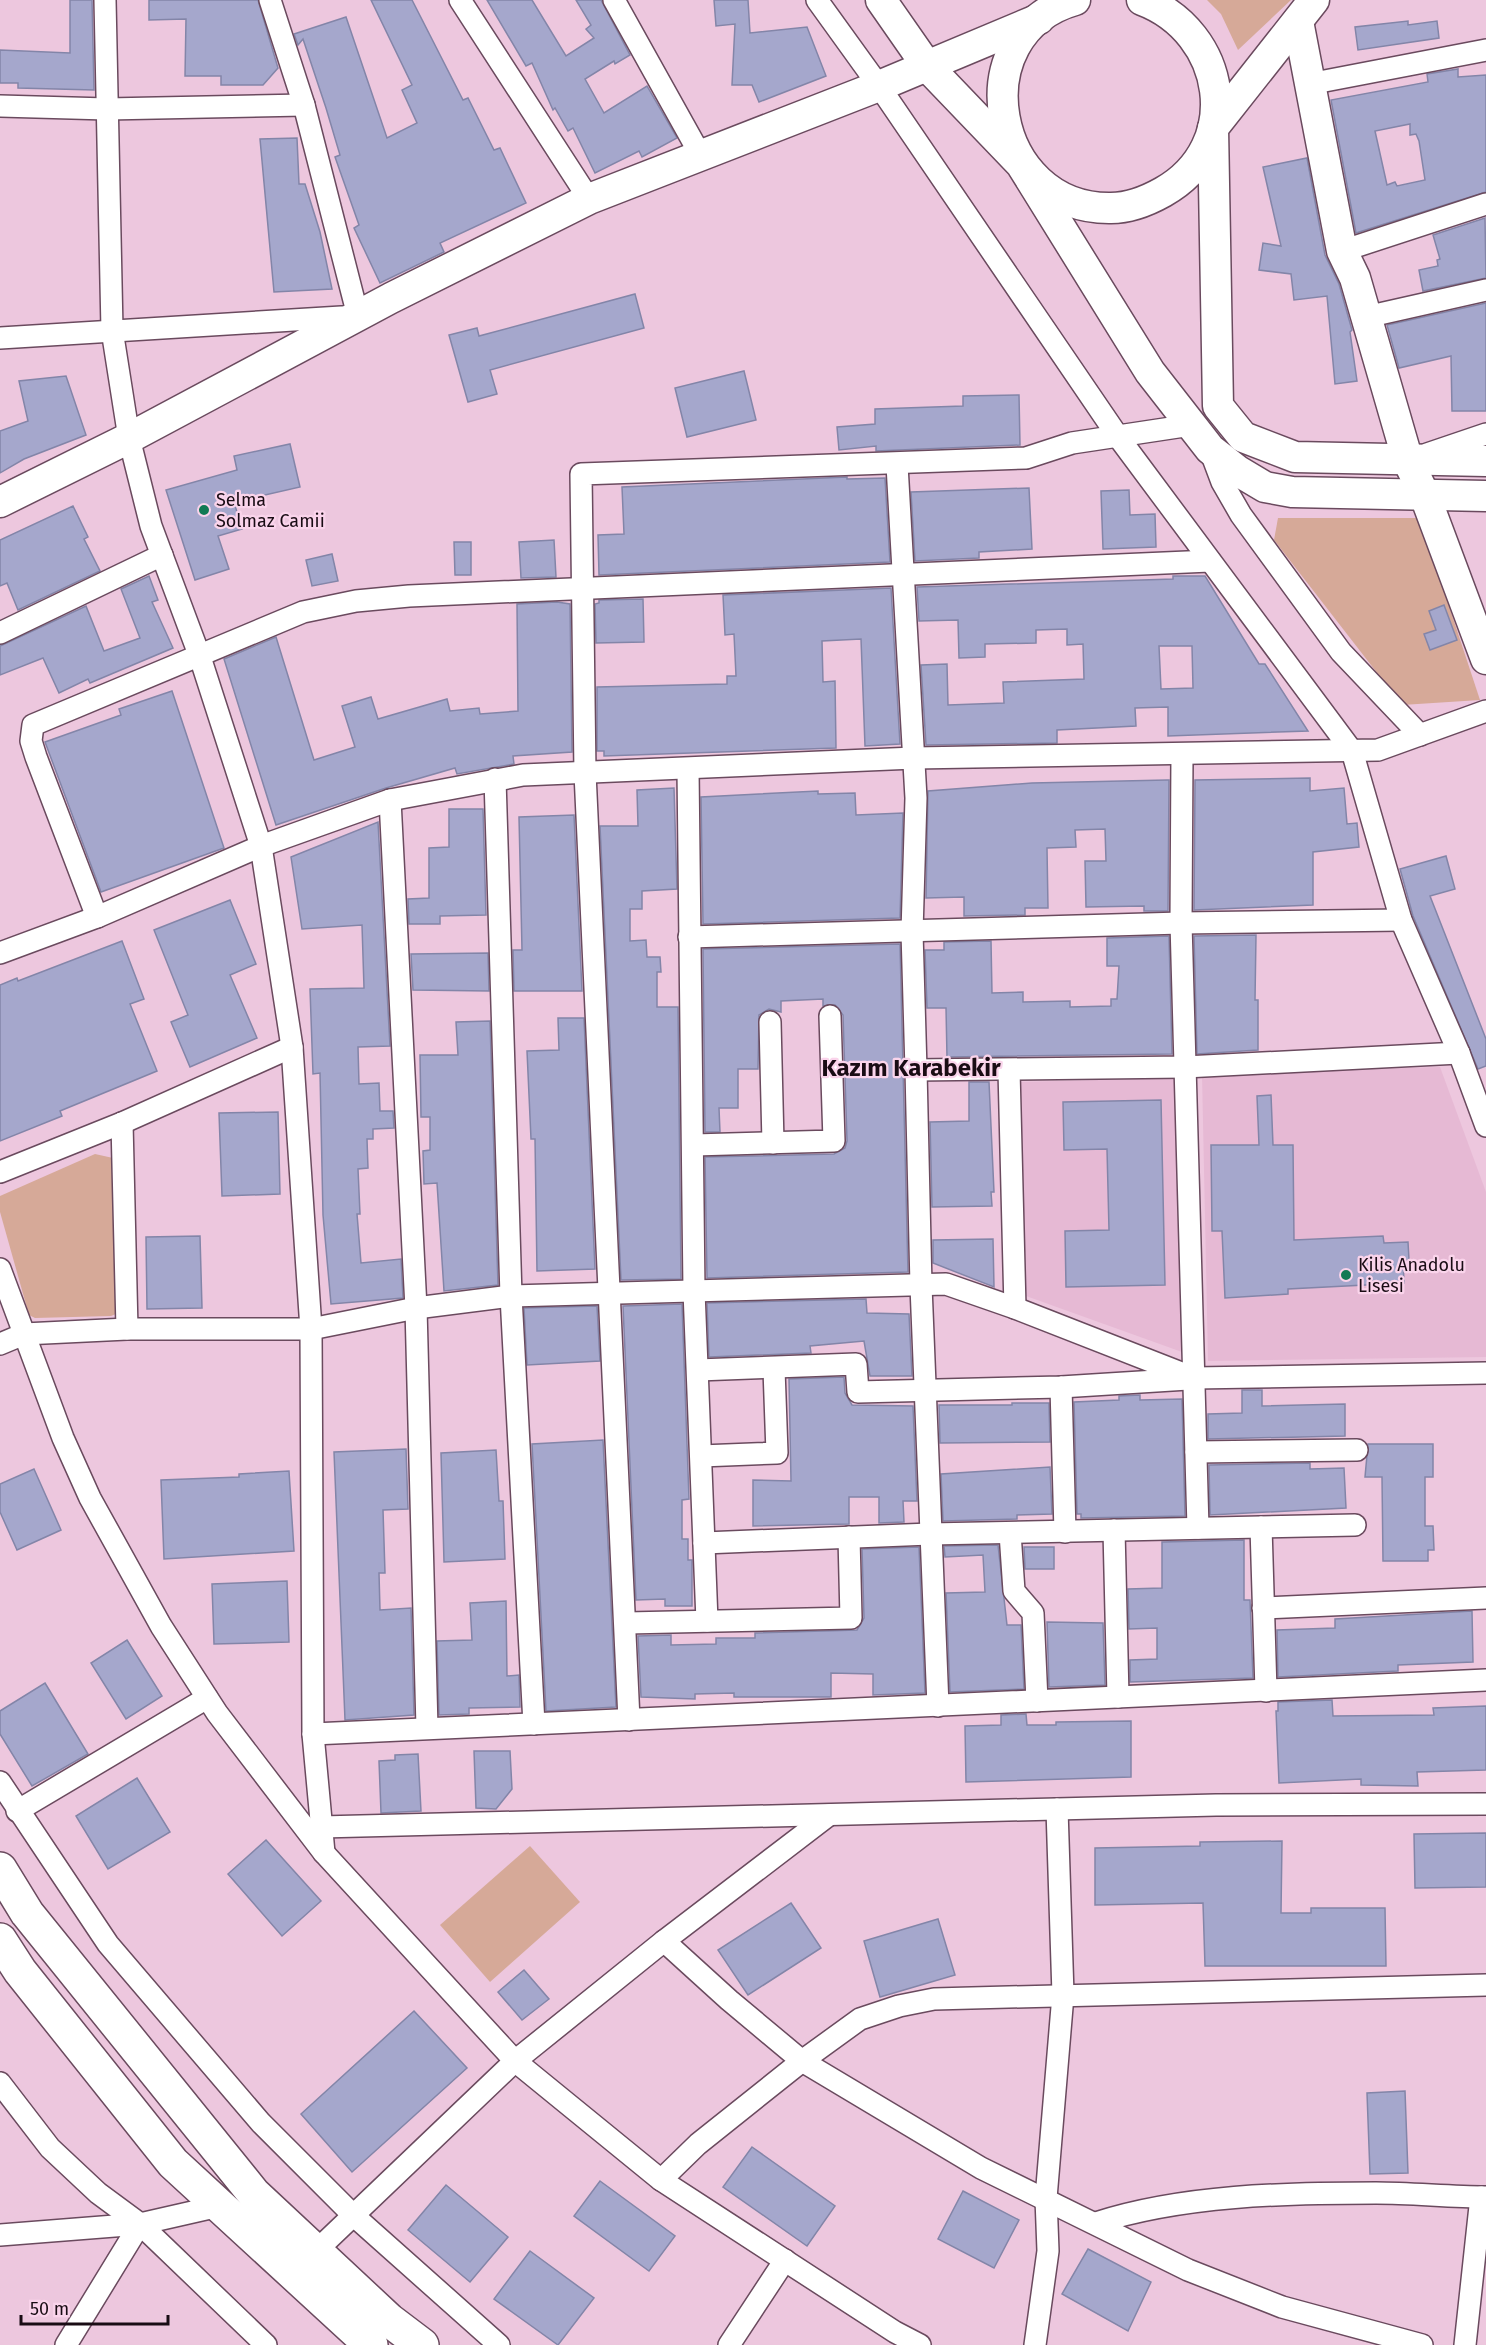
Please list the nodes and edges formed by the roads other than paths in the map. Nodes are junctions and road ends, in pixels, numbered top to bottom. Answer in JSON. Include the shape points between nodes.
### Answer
{"nodes":[{"id":1,"x":105,"y":0,"type":"edge"},
{"id":2,"x":270,"y":0,"type":"edge"},
{"id":3,"x":460,"y":0,"type":"edge"},
{"id":4,"x":614,"y":0,"type":"edge"},
{"id":5,"x":817,"y":0,"type":"edge"},
{"id":6,"x":881,"y":0,"type":"edge"},
{"id":7,"x":1075,"y":0,"type":"edge"},
{"id":8,"x":1142,"y":0,"type":"edge"},
{"id":9,"x":1306,"y":11,"type":"edge"},
{"id":10,"x":1039,"y":19,"type":"junction"},
{"id":11,"x":1486,"y":50,"type":"edge"},
{"id":12,"x":927,"y":66,"type":"junction"},
{"id":13,"x":1310,"y":84,"type":"junction"},
{"id":14,"x":879,"y":86,"type":"junction"},
{"id":15,"x":304,"y":105,"type":"junction"},
{"id":16,"x":0,"y":106,"type":"edge"},
{"id":17,"x":107,"y":109,"type":"junction"},
{"id":18,"x":1213,"y":128,"type":"junction"},
{"id":19,"x":701,"y":156,"type":"junction"},
{"id":20,"x":1021,"y":164,"type":"junction"},
{"id":21,"x":589,"y":199,"type":"junction"},
{"id":22,"x":1486,"y":204,"type":"edge"},
{"id":23,"x":1342,"y":251,"type":"junction"},
{"id":24,"x":1486,"y":290,"type":"edge"},
{"id":25,"x":358,"y":316,"type":"junction"},
{"id":26,"x":1366,"y":317,"type":"junction"},
{"id":27,"x":112,"y":330,"type":"junction"},
{"id":28,"x":0,"y":338,"type":"edge"},
{"id":29,"x":1183,"y":426,"type":"junction"},
{"id":30,"x":1486,"y":434,"type":"edge"},
{"id":31,"x":1126,"y":437,"type":"junction"},
{"id":32,"x":129,"y":438,"type":"junction"},
{"id":33,"x":1210,"y":449,"type":"junction"},
{"id":34,"x":1408,"y":461,"type":"junction"},
{"id":35,"x":1486,"y":462,"type":"edge"},
{"id":36,"x":897,"y":465,"type":"junction"},
{"id":37,"x":1425,"y":496,"type":"junction"},
{"id":38,"x":1486,"y":496,"type":"edge"},
{"id":39,"x":0,"y":502,"type":"edge"},
{"id":40,"x":162,"y":555,"type":"junction"},
{"id":41,"x":1210,"y":561,"type":"junction"},
{"id":42,"x":904,"y":573,"type":"junction"},
{"id":43,"x":583,"y":587,"type":"junction"},
{"id":44,"x":1479,"y":625,"type":"edge"},
{"id":45,"x":0,"y":633,"type":"edge"},
{"id":46,"x":200,"y":657,"type":"junction"},
{"id":47,"x":1486,"y":659,"type":"edge"},
{"id":48,"x":1486,"y":711,"type":"edge"},
{"id":49,"x":1420,"y":735,"type":"junction"},
{"id":50,"x":1352,"y":751,"type":"junction"},
{"id":51,"x":1182,"y":754,"type":"junction"},
{"id":52,"x":914,"y":758,"type":"junction"},
{"id":53,"x":688,"y":769,"type":"junction"},
{"id":54,"x":585,"y":773,"type":"junction"},
{"id":55,"x":495,"y":779,"type":"junction"},
{"id":56,"x":390,"y":800,"type":"junction"},
{"id":57,"x":261,"y":846,"type":"junction"},
{"id":58,"x":97,"y":917,"type":"junction"},
{"id":59,"x":1401,"y":920,"type":"junction"},
{"id":60,"x":1181,"y":923,"type":"junction"},
{"id":61,"x":912,"y":932,"type":"junction"},
{"id":62,"x":689,"y":938,"type":"junction"},
{"id":63,"x":0,"y":953,"type":"edge"},
{"id":64,"x":830,"y":1016,"type":"dead end"},
{"id":65,"x":770,"y":1022,"type":"dead end"},
{"id":66,"x":292,"y":1047,"type":"junction"},
{"id":67,"x":1459,"y":1053,"type":"junction"},
{"id":68,"x":1185,"y":1067,"type":"junction"},
{"id":69,"x":916,"y":1070,"type":"junction"},
{"id":70,"x":1009,"y":1070,"type":"junction"},
{"id":71,"x":122,"y":1123,"type":"junction"},
{"id":72,"x":1486,"y":1126,"type":"edge"},
{"id":73,"x":773,"y":1143,"type":"junction"},
{"id":74,"x":694,"y":1145,"type":"junction"},
{"id":75,"x":0,"y":1172,"type":"edge"},
{"id":76,"x":0,"y":1269,"type":"edge"},
{"id":77,"x":921,"y":1286,"type":"junction"},
{"id":78,"x":694,"y":1292,"type":"junction"},
{"id":79,"x":611,"y":1294,"type":"junction"},
{"id":80,"x":511,"y":1296,"type":"junction"},
{"id":81,"x":416,"y":1308,"type":"junction"},
{"id":82,"x":1015,"y":1308,"type":"junction"},
{"id":83,"x":127,"y":1329,"type":"junction"},
{"id":84,"x":311,"y":1329,"type":"junction"},
{"id":85,"x":24,"y":1334,"type":"junction"},
{"id":86,"x":0,"y":1344,"type":"edge"},
{"id":87,"x":774,"y":1369,"type":"junction"},
{"id":88,"x":698,"y":1371,"type":"junction"},
{"id":89,"x":1486,"y":1373,"type":"edge"},
{"id":90,"x":1194,"y":1378,"type":"junction"},
{"id":91,"x":1061,"y":1388,"type":"junction"},
{"id":92,"x":925,"y":1391,"type":"junction"},
{"id":93,"x":1357,"y":1450,"type":"dead end"},
{"id":94,"x":1196,"y":1452,"type":"junction"},
{"id":95,"x":701,"y":1456,"type":"junction"},
{"id":96,"x":1355,"y":1525,"type":"dead end"},
{"id":97,"x":1261,"y":1527,"type":"junction"},
{"id":98,"x":1198,"y":1528,"type":"junction"},
{"id":99,"x":1114,"y":1530,"type":"junction"},
{"id":100,"x":1065,"y":1532,"type":"junction"},
{"id":101,"x":1010,"y":1533,"type":"junction"},
{"id":102,"x":930,"y":1534,"type":"junction"},
{"id":103,"x":849,"y":1537,"type":"junction"},
{"id":104,"x":704,"y":1543,"type":"junction"},
{"id":105,"x":1486,"y":1598,"type":"edge"},
{"id":106,"x":1263,"y":1608,"type":"junction"},
{"id":107,"x":707,"y":1621,"type":"junction"},
{"id":108,"x":627,"y":1623,"type":"junction"},
{"id":109,"x":1486,"y":1680,"type":"edge"},
{"id":110,"x":1266,"y":1690,"type":"junction"},
{"id":111,"x":1118,"y":1697,"type":"junction"},
{"id":112,"x":207,"y":1698,"type":"junction"},
{"id":113,"x":1037,"y":1701,"type":"junction"},
{"id":114,"x":938,"y":1706,"type":"junction"},
{"id":115,"x":629,"y":1720,"type":"junction"},
{"id":116,"x":534,"y":1724,"type":"junction"},
{"id":117,"x":427,"y":1728,"type":"junction"},
{"id":118,"x":313,"y":1734,"type":"junction"},
{"id":119,"x":0,"y":1782,"type":"edge"},
{"id":120,"x":1486,"y":1804,"type":"edge"},
{"id":121,"x":1057,"y":1809,"type":"junction"},
{"id":122,"x":18,"y":1811,"type":"junction"},
{"id":123,"x":829,"y":1815,"type":"junction"},
{"id":124,"x":321,"y":1827,"type":"junction"},
{"id":125,"x":324,"y":1853,"type":"junction"},
{"id":126,"x":0,"y":1869,"type":"edge"},
{"id":127,"x":0,"y":1940,"type":"edge"},
{"id":128,"x":664,"y":1941,"type":"junction"},
{"id":129,"x":1486,"y":1984,"type":"edge"},
{"id":130,"x":1063,"y":1995,"type":"junction"},
{"id":131,"x":515,"y":2061,"type":"junction"},
{"id":132,"x":802,"y":2061,"type":"junction"},
{"id":133,"x":0,"y":2083,"type":"edge"},
{"id":134,"x":661,"y":2180,"type":"junction"},
{"id":135,"x":1484,"y":2197,"type":"edge"},
{"id":136,"x":1046,"y":2198,"type":"junction"},
{"id":137,"x":219,"y":2206,"type":"junction"},
{"id":138,"x":353,"y":2215,"type":"junction"},
{"id":139,"x":1096,"y":2223,"type":"junction"},
{"id":140,"x":140,"y":2224,"type":"junction"},
{"id":141,"x":0,"y":2235,"type":"edge"},
{"id":142,"x":316,"y":2251,"type":"junction"},
{"id":143,"x":785,"y":2260,"type":"junction"},
{"id":144,"x":66,"y":2345,"type":"edge"},
{"id":145,"x":266,"y":2345,"type":"edge"},
{"id":146,"x":371,"y":2345,"type":"edge"},
{"id":147,"x":422,"y":2345,"type":"edge"},
{"id":148,"x":499,"y":2345,"type":"edge"},
{"id":149,"x":729,"y":2345,"type":"edge"},
{"id":150,"x":920,"y":2345,"type":"edge"},
{"id":151,"x":1035,"y":2345,"type":"edge"},
{"id":152,"x":1422,"y":2345,"type":"edge"},
{"id":153,"x":1465,"y":2345,"type":"edge"}],
"edges":[{"from":1,"to":17,"type":"street"},
{"from":2,"to":15,"type":"street"},
{"from":3,"to":21,"type":"street"},
{"from":4,"to":19,"type":"street"},
{"from":5,"to":14,"type":"street"},
{"from":6,"to":12,"type":"street"},
{"from":7,"to":10,"type":"street"},
{"from":8,"to":18,"type":"street","via":[[1162,8],[1190,30],[1208,59],[1216,93]]},
{"from":9,"to":13,"type":"street"},
{"from":9,"to":18,"type":"street"},
{"from":10,"to":12,"type":"street"},
{"from":10,"to":20,"type":"street","via":[[1018,42],[1005,70],[1001,101],[1005,132]]},
{"from":11,"to":13,"type":"street"},
{"from":12,"to":14,"type":"street"},
{"from":12,"to":20,"type":"street"},
{"from":13,"to":23,"type":"street"},
{"from":14,"to":19,"type":"street"},
{"from":14,"to":31,"type":"street"},
{"from":15,"to":17,"type":"street"},
{"from":15,"to":25,"type":"street"},
{"from":16,"to":17,"type":"street"},
{"from":17,"to":27,"type":"street"},
{"from":18,"to":20,"type":"street","via":[[1199,160],[1184,177],[1145,202],[1111,208],[1077,203],[1046,188]]},
{"from":18,"to":34,"type":"street","via":[[1218,406],[1243,437],[1295,457]]},
{"from":19,"to":21,"type":"street"},
{"from":20,"to":29,"type":"street"},
{"from":21,"to":25,"type":"street"},
{"from":22,"to":23,"type":"street"},
{"from":23,"to":26,"type":"street"},
{"from":24,"to":26,"type":"street"},
{"from":25,"to":27,"type":"street"},
{"from":25,"to":32,"type":"street"},
{"from":26,"to":34,"type":"street"},
{"from":27,"to":28,"type":"street"},
{"from":27,"to":32,"type":"street"},
{"from":29,"to":31,"type":"street"},
{"from":29,"to":33,"type":"street"},
{"from":30,"to":34,"type":"street"},
{"from":31,"to":36,"type":"street","via":[[1071,443],[1026,458]]},
{"from":31,"to":41,"type":"street"},
{"from":32,"to":39,"type":"street"},
{"from":32,"to":40,"type":"street"},
{"from":33,"to":37,"type":"street","via":[[1265,487],[1292,492]]},
{"from":33,"to":49,"type":"street","via":[[1222,482],[1241,515],[1341,652]]},
{"from":34,"to":35,"type":"street"},
{"from":34,"to":37,"type":"street"},
{"from":36,"to":42,"type":"street"},
{"from":36,"to":43,"type":"street","via":[[581,474]]},
{"from":37,"to":38,"type":"street"},
{"from":37,"to":44,"type":"street"},
{"from":40,"to":45,"type":"street"},
{"from":40,"to":46,"type":"street"},
{"from":41,"to":42,"type":"street"},
{"from":41,"to":50,"type":"street"},
{"from":42,"to":43,"type":"street"},
{"from":42,"to":52,"type":"street"},
{"from":43,"to":46,"type":"street","via":[[356,601],[303,612]]},
{"from":43,"to":54,"type":"street"},
{"from":44,"to":47,"type":"street"},
{"from":46,"to":57,"type":"street"},
{"from":46,"to":58,"type":"street","via":[[33,725],[31,741],[36,757]]},
{"from":48,"to":49,"type":"street"},
{"from":49,"to":50,"type":"street","via":[[1378,750]]},
{"from":50,"to":51,"type":"street"},
{"from":50,"to":59,"type":"street"},
{"from":51,"to":52,"type":"street"},
{"from":51,"to":60,"type":"street"},
{"from":52,"to":53,"type":"street"},
{"from":52,"to":61,"type":"street"},
{"from":53,"to":54,"type":"street"},
{"from":53,"to":62,"type":"street"},
{"from":54,"to":55,"type":"street"},
{"from":54,"to":79,"type":"street"},
{"from":55,"to":56,"type":"street"},
{"from":55,"to":80,"type":"street"},
{"from":56,"to":57,"type":"street"},
{"from":56,"to":81,"type":"street"},
{"from":57,"to":58,"type":"street"},
{"from":57,"to":66,"type":"street"},
{"from":58,"to":63,"type":"street"},
{"from":59,"to":60,"type":"street"},
{"from":59,"to":67,"type":"street"},
{"from":60,"to":61,"type":"street"},
{"from":60,"to":68,"type":"street"},
{"from":61,"to":62,"type":"street"},
{"from":61,"to":69,"type":"street"},
{"from":62,"to":74,"type":"street"},
{"from":64,"to":73,"type":"street","via":[[834,1141]]},
{"from":65,"to":73,"type":"street"},
{"from":66,"to":71,"type":"street"},
{"from":66,"to":84,"type":"street"},
{"from":67,"to":68,"type":"street"},
{"from":67,"to":72,"type":"street"},
{"from":68,"to":70,"type":"street"},
{"from":68,"to":90,"type":"street"},
{"from":69,"to":70,"type":"street"},
{"from":69,"to":77,"type":"street"},
{"from":70,"to":82,"type":"street"},
{"from":71,"to":75,"type":"street"},
{"from":71,"to":83,"type":"street"},
{"from":73,"to":74,"type":"street"},
{"from":74,"to":78,"type":"street"},
{"from":76,"to":85,"type":"street"},
{"from":77,"to":78,"type":"street"},
{"from":77,"to":82,"type":"street","via":[[946,1284]]},
{"from":77,"to":92,"type":"street"},
{"from":78,"to":79,"type":"street"},
{"from":78,"to":88,"type":"street"},
{"from":79,"to":80,"type":"street"},
{"from":79,"to":108,"type":"street"},
{"from":80,"to":81,"type":"street"},
{"from":80,"to":116,"type":"street"},
{"from":81,"to":84,"type":"street"},
{"from":81,"to":117,"type":"street"},
{"from":82,"to":90,"type":"street"},
{"from":83,"to":84,"type":"street"},
{"from":83,"to":85,"type":"street"},
{"from":84,"to":118,"type":"street"},
{"from":85,"to":86,"type":"street"},
{"from":85,"to":112,"type":"street","via":[[90,1498],[161,1626]]},
{"from":87,"to":88,"type":"street"},
{"from":87,"to":92,"type":"street","via":[[856,1364],[858,1392]]},
{"from":87,"to":95,"type":"street","via":[[777,1454]]},
{"from":88,"to":95,"type":"street"},
{"from":89,"to":90,"type":"street"},
{"from":90,"to":91,"type":"street"},
{"from":90,"to":94,"type":"street"},
{"from":91,"to":92,"type":"street"},
{"from":91,"to":100,"type":"street"},
{"from":92,"to":102,"type":"street"},
{"from":93,"to":94,"type":"street"},
{"from":94,"to":98,"type":"street"},
{"from":95,"to":104,"type":"street"},
{"from":96,"to":97,"type":"street"},
{"from":97,"to":98,"type":"street"},
{"from":97,"to":106,"type":"street"},
{"from":98,"to":99,"type":"street"},
{"from":99,"to":100,"type":"street"},
{"from":99,"to":111,"type":"street"},
{"from":100,"to":101,"type":"street"},
{"from":101,"to":102,"type":"street"},
{"from":101,"to":113,"type":"street","via":[[1014,1591],[1033,1613]]},
{"from":102,"to":103,"type":"street"},
{"from":102,"to":114,"type":"street"},
{"from":103,"to":104,"type":"street"},
{"from":103,"to":107,"type":"street","via":[[851,1618]]},
{"from":104,"to":107,"type":"street"},
{"from":105,"to":106,"type":"street"},
{"from":106,"to":110,"type":"street"},
{"from":107,"to":108,"type":"street"},
{"from":108,"to":115,"type":"street"},
{"from":109,"to":110,"type":"street"},
{"from":110,"to":111,"type":"street"},
{"from":111,"to":113,"type":"street"},
{"from":112,"to":122,"type":"street"},
{"from":112,"to":125,"type":"street"},
{"from":113,"to":114,"type":"street"},
{"from":114,"to":115,"type":"street"},
{"from":115,"to":116,"type":"street"},
{"from":116,"to":117,"type":"street"},
{"from":117,"to":118,"type":"street"},
{"from":118,"to":124,"type":"street"},
{"from":119,"to":122,"type":"street"},
{"from":120,"to":121,"type":"street"},
{"from":121,"to":123,"type":"street"},
{"from":121,"to":130,"type":"street"},
{"from":122,"to":138,"type":"street","via":[[108,1944],[261,2122]]},
{"from":123,"to":124,"type":"street"},
{"from":123,"to":128,"type":"street"},
{"from":124,"to":125,"type":"street"},
{"from":125,"to":131,"type":"street"},
{"from":126,"to":142,"type":"highway","via":[[27,1912],[254,2194]]},
{"from":127,"to":137,"type":"highway","via":[[20,1971],[173,2163]]},
{"from":128,"to":131,"type":"street"},
{"from":128,"to":132,"type":"street"},
{"from":129,"to":130,"type":"street"},
{"from":130,"to":132,"type":"street","via":[[934,1999],[899,2006],[860,2019]]},
{"from":130,"to":136,"type":"street"},
{"from":131,"to":134,"type":"street"},
{"from":131,"to":138,"type":"street"},
{"from":132,"to":134,"type":"street","via":[[698,2144]]},
{"from":132,"to":136,"type":"street","via":[[981,2168]]},
{"from":133,"to":140,"type":"street","via":[[50,2148],[98,2193]]},
{"from":134,"to":143,"type":"street"},
{"from":135,"to":139,"type":"street","via":[[1376,2193],[1222,2199],[1125,2213]]},
{"from":135,"to":153,"type":"street"},
{"from":136,"to":139,"type":"street"},
{"from":136,"to":151,"type":"street","via":[[1048,2251]]},
{"from":137,"to":140,"type":"street"},
{"from":137,"to":146,"type":"highway"},
{"from":138,"to":142,"type":"street"},
{"from":138,"to":148,"type":"street"},
{"from":139,"to":152,"type":"street","via":[[1188,2270],[1282,2307]]},
{"from":140,"to":141,"type":"street"},
{"from":140,"to":144,"type":"street"},
{"from":140,"to":145,"type":"street"},
{"from":142,"to":147,"type":"highway","via":[[389,2320]]},
{"from":143,"to":149,"type":"street"},
{"from":143,"to":150,"type":"street"}]}
